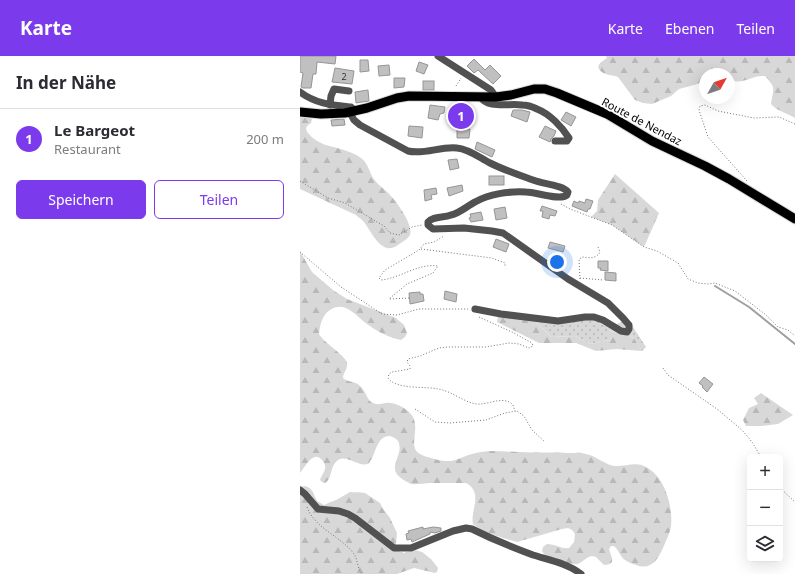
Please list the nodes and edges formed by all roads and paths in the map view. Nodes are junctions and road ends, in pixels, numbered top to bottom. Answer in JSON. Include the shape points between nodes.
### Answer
{"nodes":[{"id":1,"x":438,"y":56,"type":"edge"},
{"id":2,"x":461,"y":78,"type":"dead end"},
{"id":3,"x":456,"y":86,"type":"dead end"},
{"id":4,"x":349,"y":91,"type":"dead end"},
{"id":5,"x":300,"y":92,"type":"edge"},
{"id":6,"x":496,"y":96,"type":"junction"},
{"id":7,"x":482,"y":97,"type":"junction"},
{"id":8,"x":330,"y":105,"type":"junction"},
{"id":9,"x":300,"y":112,"type":"edge"},
{"id":10,"x":352,"y":112,"type":"junction"},
{"id":11,"x":795,"y":124,"type":"edge"},
{"id":12,"x":555,"y":141,"type":"dead end"},
{"id":13,"x":300,"y":181,"type":"edge"},
{"id":14,"x":753,"y":193,"type":"junction"},
{"id":15,"x":566,"y":196,"type":"junction"},
{"id":16,"x":795,"y":219,"type":"edge"},
{"id":17,"x":428,"y":224,"type":"junction"},
{"id":18,"x":444,"y":236,"type":"dead end"},
{"id":19,"x":598,"y":247,"type":"dead end"},
{"id":20,"x":420,"y":249,"type":"junction"},
{"id":21,"x":300,"y":252,"type":"edge"},
{"id":22,"x":505,"y":267,"type":"dead end"},
{"id":23,"x":580,"y":278,"type":"junction"},
{"id":24,"x":568,"y":279,"type":"junction"},
{"id":25,"x":603,"y":280,"type":"dead end"},
{"id":26,"x":409,"y":298,"type":"dead end"},
{"id":27,"x":475,"y":309,"type":"junction"},
{"id":28,"x":795,"y":336,"type":"edge"},
{"id":29,"x":663,"y":368,"type":"dead end"},
{"id":30,"x":415,"y":409,"type":"dead end"},
{"id":31,"x":515,"y":411,"type":"junction"},
{"id":32,"x":545,"y":442,"type":"dead end"},
{"id":33,"x":759,"y":454,"type":"edge"},
{"id":34,"x":300,"y":490,"type":"edge"},
{"id":35,"x":782,"y":490,"type":"edge"},
{"id":36,"x":795,"y":502,"type":"edge"},
{"id":37,"x":307,"y":506,"type":"dead end"},
{"id":38,"x":362,"y":574,"type":"edge"},
{"id":39,"x":580,"y":574,"type":"edge"}],
"edges":[{"from":1,"to":6,"type":"street","via":[[491,90]]},
{"from":2,"to":3,"type":"path"},
{"from":4,"to":8,"type":"street","via":[[334,89]]},
{"from":5,"to":8,"type":"street","via":[[312,100]]},
{"from":6,"to":7,"type":"main road","name":"Route de Nendaz"},
{"from":6,"to":14,"type":"main road","name":"Route de Nendaz","via":[[534,89],[557,93],[607,114],[652,141],[705,166]]},
{"from":7,"to":10,"type":"main road","name":"Route de Nendaz","via":[[406,96]]},
{"from":7,"to":12,"type":"street","via":[[489,104],[522,104],[542,111],[569,138],[567,141]]},
{"from":8,"to":10,"type":"street","via":[[351,107]]},
{"from":9,"to":10,"type":"main road","name":"Route de Nendaz"},
{"from":10,"to":15,"type":"street","via":[[353,118],[359,124],[406,150],[415,153],[437,148],[462,149],[497,166],[563,188],[567,191]]},
{"from":11,"to":14,"type":"path","via":[[779,117],[754,118],[718,111],[705,105],[700,106],[708,137],[750,184]]},
{"from":13,"to":17,"type":"path","via":[[384,226],[390,233],[399,235],[412,227]]},
{"from":14,"to":16,"type":"main road","name":"Route de Nendaz"},
{"from":15,"to":17,"type":"street","via":[[561,198],[535,192],[494,195],[476,201],[452,215],[431,219]]},
{"from":15,"to":28,"type":"path","via":[[568,200],[561,204],[612,225],[644,247],[678,263],[688,279],[703,284],[715,283],[734,291],[778,327],[788,330]]},
{"from":17,"to":24,"type":"street","via":[[433,229],[464,228],[503,233]]},
{"from":18,"to":20,"type":"path","via":[[424,244]]},
{"from":19,"to":23,"type":"path","via":[[600,252],[593,258],[579,259]]},
{"from":20,"to":22,"type":"path","via":[[492,258],[505,263]]},
{"from":20,"to":26,"type":"path","via":[[385,270],[379,278],[388,279],[419,268],[438,266],[433,273],[407,284],[389,299]]},
{"from":21,"to":27,"type":"path","via":[[341,287],[382,314],[398,315],[419,308]]},
{"from":23,"to":24,"type":"path"},
{"from":23,"to":25,"type":"path"},
{"from":24,"to":27,"type":"street","via":[[608,304],[620,314],[630,329],[623,332],[611,323],[594,317],[558,321]]},
{"from":27,"to":31,"type":"path","via":[[479,317],[514,333],[533,346],[529,348],[509,343],[486,347],[439,348],[408,359],[410,369],[392,372],[388,378],[393,383],[409,387],[441,389],[476,404],[506,400],[512,403]]},
{"from":29,"to":33,"type":"path","via":[[668,375],[742,430]]},
{"from":30,"to":31,"type":"path","via":[[435,422],[450,423],[486,420]]},
{"from":31,"to":32,"type":"path","via":[[524,416],[532,430]]},
{"from":34,"to":39,"type":"street","via":[[318,509],[348,514],[394,548],[411,548],[466,528],[550,559]]},
{"from":35,"to":36,"type":"path"},
{"from":37,"to":38,"type":"path","via":[[310,515],[354,554]]}]}
